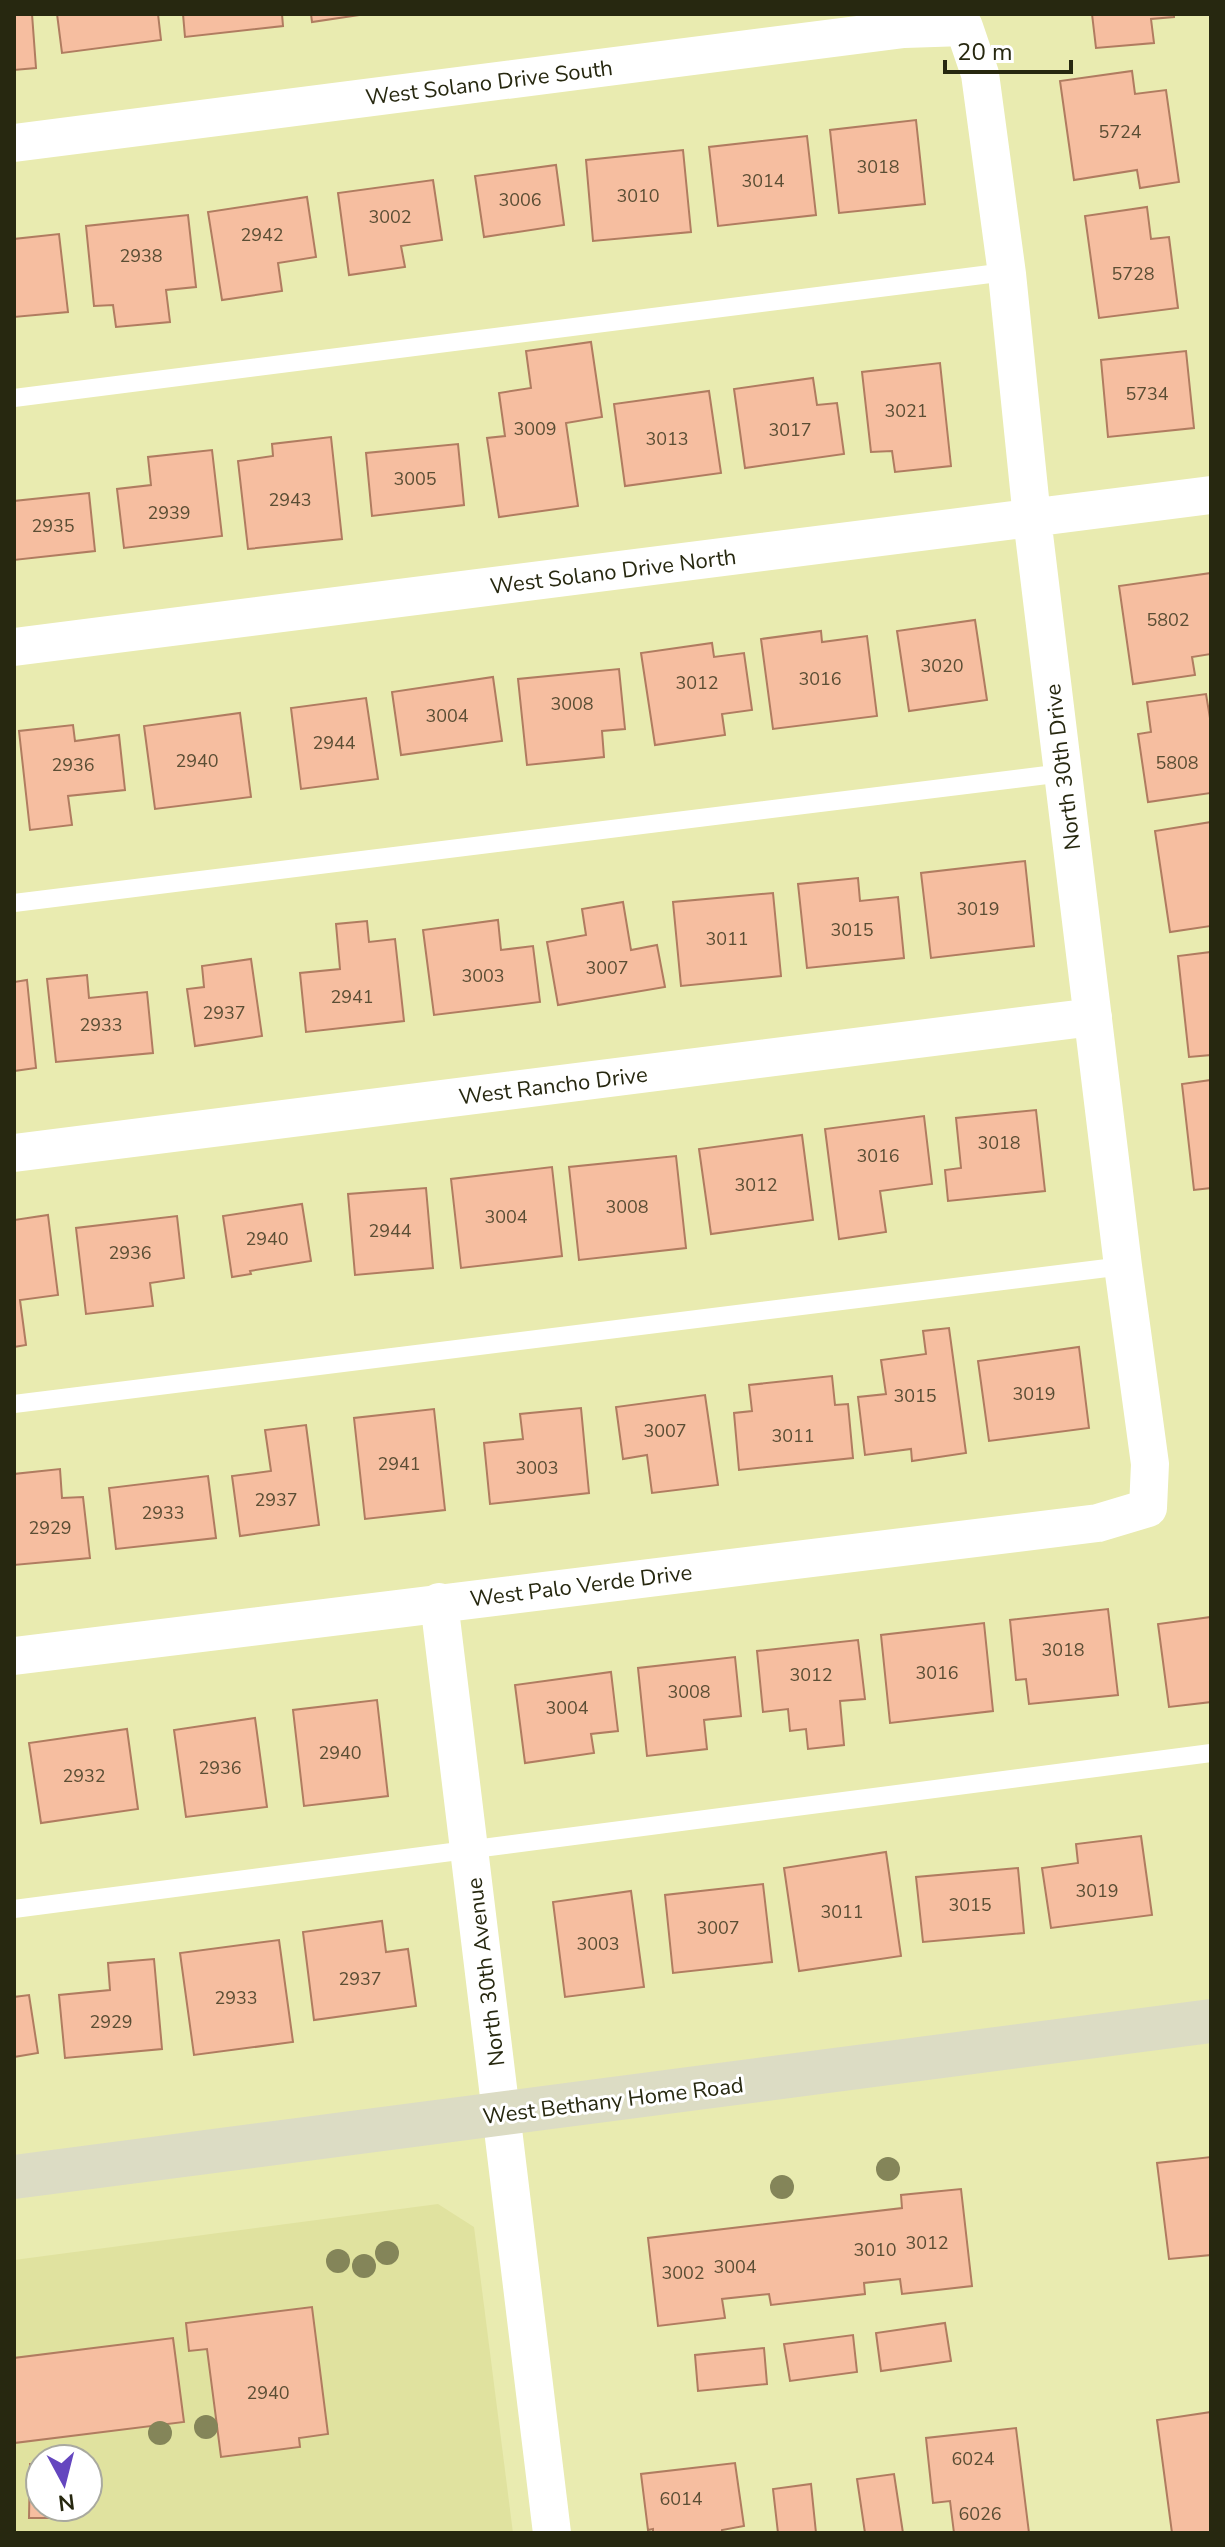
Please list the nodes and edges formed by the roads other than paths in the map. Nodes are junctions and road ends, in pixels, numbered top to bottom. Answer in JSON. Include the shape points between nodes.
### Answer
{"nodes":[{"id":1,"x":964,"y":27,"type":"joint"},
{"id":2,"x":14,"y":143,"type":"edge"},
{"id":3,"x":1006,"y":272,"type":"junction"},
{"id":4,"x":14,"y":398,"type":"edge"},
{"id":5,"x":1211,"y":495,"type":"edge"},
{"id":6,"x":1032,"y":518,"type":"junction"},
{"id":7,"x":14,"y":647,"type":"edge"},
{"id":8,"x":1063,"y":773,"type":"junction"},
{"id":9,"x":14,"y":903,"type":"edge"},
{"id":10,"x":1093,"y":1017,"type":"junction"},
{"id":11,"x":14,"y":1153,"type":"edge"},
{"id":12,"x":1123,"y":1266,"type":"junction"},
{"id":13,"x":14,"y":1404,"type":"edge"},
{"id":14,"x":1148,"y":1508,"type":"joint"},
{"id":15,"x":439,"y":1602,"type":"junction"},
{"id":16,"x":14,"y":1656,"type":"edge"},
{"id":17,"x":1211,"y":1753,"type":"edge"},
{"id":18,"x":470,"y":1850,"type":"junction"},
{"id":19,"x":14,"y":1909,"type":"edge"},
{"id":20,"x":1211,"y":2021,"type":"edge"},
{"id":21,"x":502,"y":2114,"type":"junction"},
{"id":22,"x":14,"y":2177,"type":"edge"},
{"id":23,"x":552,"y":2533,"type":"edge"}],
"edges":[{"from":1,"to":2,"type":"street","name":"West Solano Drive South","via":[[904,29]]},
{"from":1,"to":3,"type":"street","name":"North 30th Drive","via":[[980,74]]},
{"from":3,"to":4,"type":"lane"},
{"from":3,"to":6,"type":"street","name":"North 30th Drive"},
{"from":5,"to":6,"type":"street","name":"West Solano Drive North"},
{"from":6,"to":7,"type":"street","name":"West Solano Drive North"},
{"from":6,"to":8,"type":"street","name":"North 30th Drive"},
{"from":8,"to":9,"type":"lane"},
{"from":8,"to":10,"type":"street","name":"North 30th Drive"},
{"from":10,"to":11,"type":"street","name":"West Rancho Drive"},
{"from":10,"to":12,"type":"street","name":"North 30th Drive"},
{"from":12,"to":13,"type":"lane"},
{"from":12,"to":14,"type":"street","name":"North 30th Drive","via":[[1150,1464]]},
{"from":14,"to":15,"type":"street","name":"West Palo Verde Drive","via":[[1098,1523]]},
{"from":15,"to":16,"type":"street","name":"West Palo Verde Drive"},
{"from":15,"to":18,"type":"street","name":"North 30th Avenue"},
{"from":17,"to":18,"type":"lane"},
{"from":18,"to":19,"type":"lane"},
{"from":18,"to":21,"type":"street","name":"North 30th Avenue"},
{"from":20,"to":21,"type":"main road","name":"West Bethany Home Road"},
{"from":21,"to":22,"type":"main road","name":"West Bethany Home Road"},
{"from":21,"to":23,"type":"street","name":"North 30th Avenue"}]}
